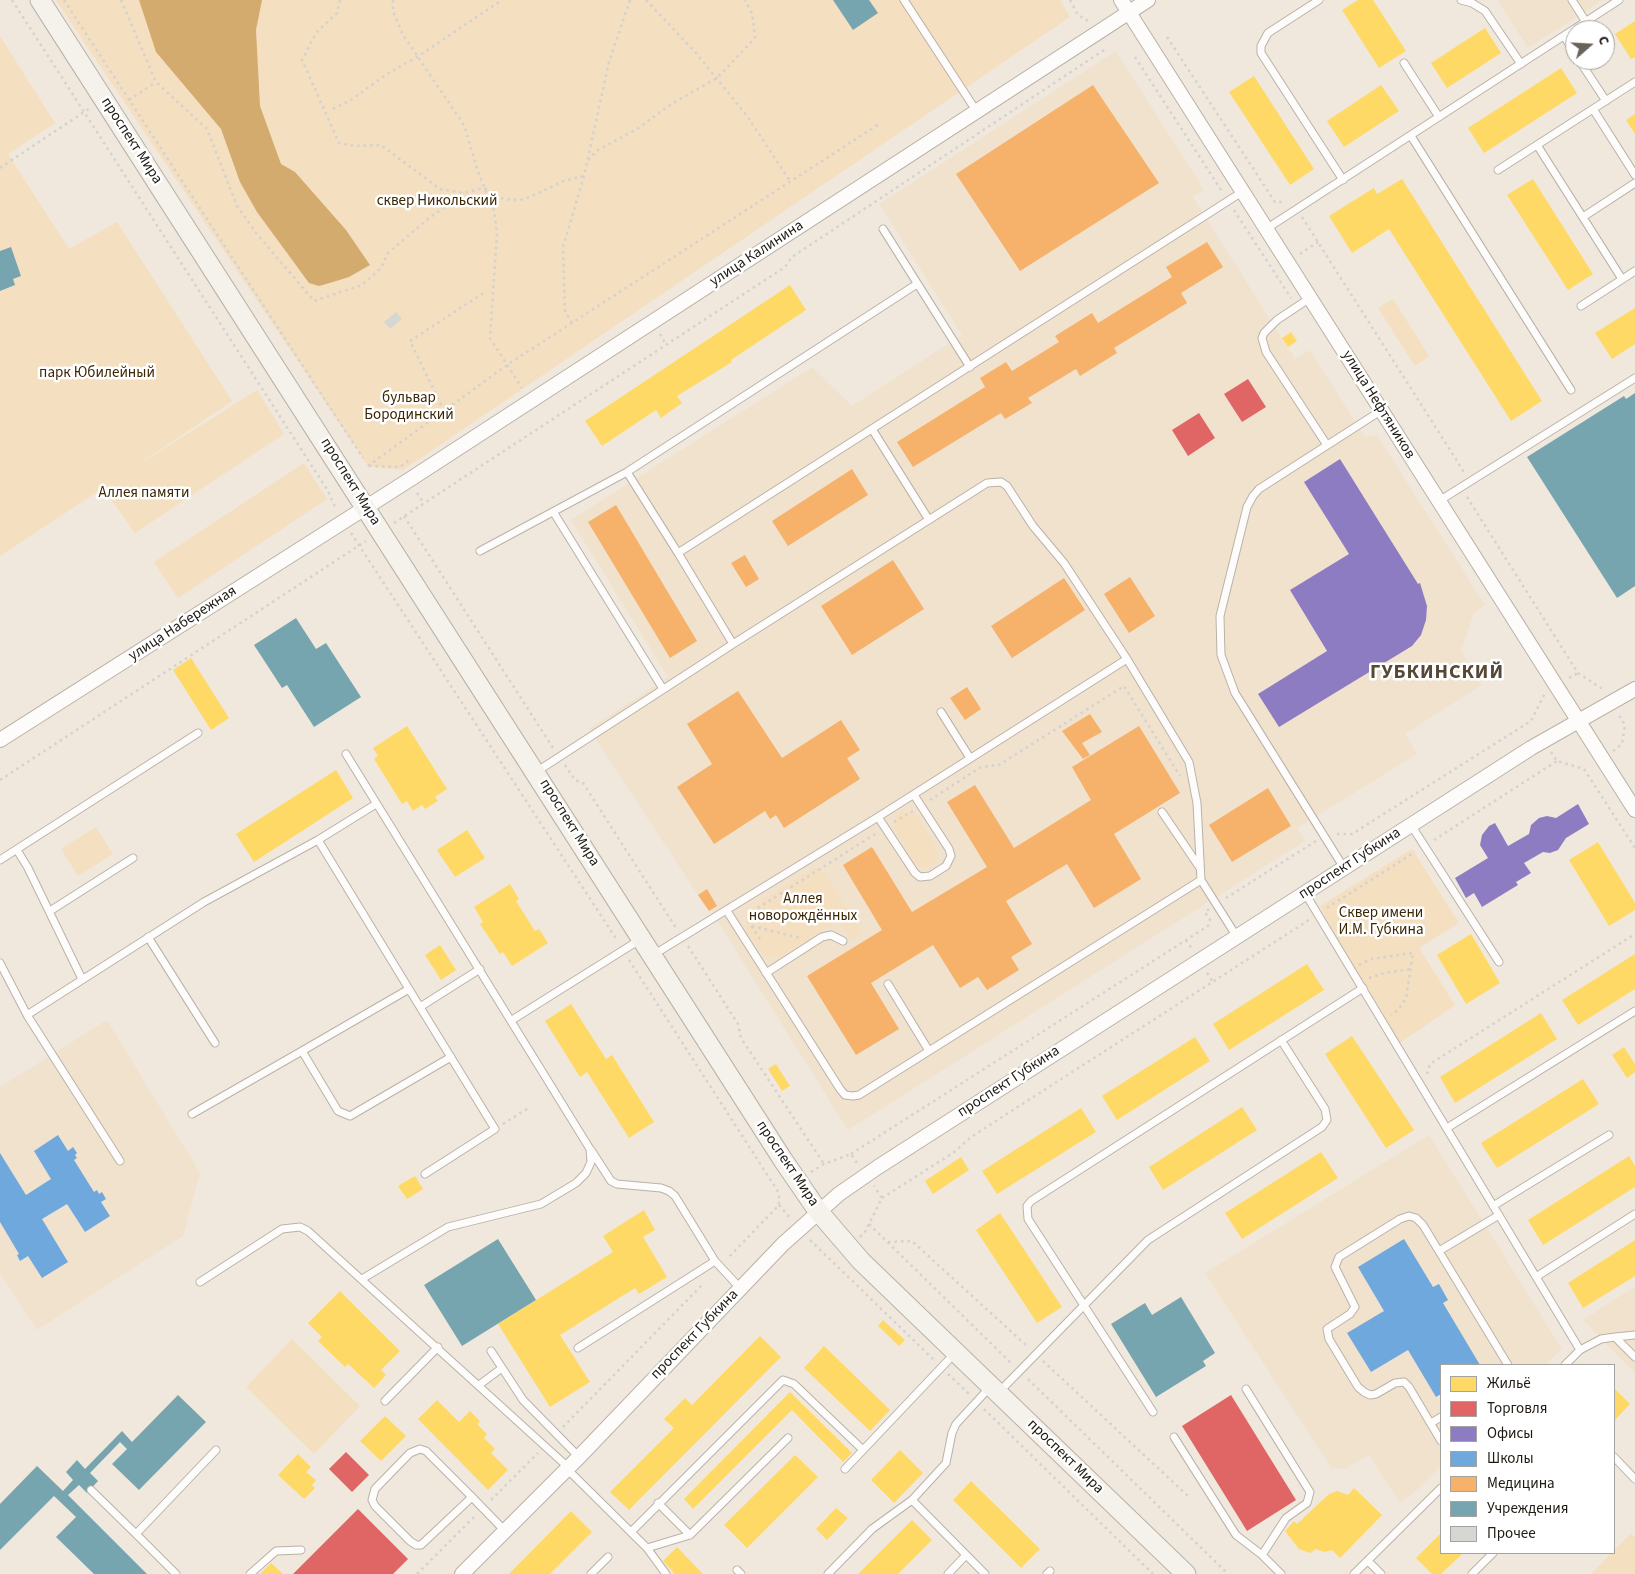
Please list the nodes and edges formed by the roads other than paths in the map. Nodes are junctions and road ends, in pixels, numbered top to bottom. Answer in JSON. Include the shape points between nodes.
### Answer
{"nodes":[{"id":1,"x":40,"y":0,"type":"edge"},
{"id":2,"x":904,"y":0,"type":"edge"},
{"id":3,"x":1121,"y":0,"type":"edge"},
{"id":4,"x":1148,"y":0,"type":"edge"},
{"id":5,"x":1319,"y":0,"type":"edge"},
{"id":6,"x":1461,"y":0,"type":"edge"},
{"id":7,"x":1572,"y":0,"type":"edge"},
{"id":8,"x":1619,"y":0,"type":"edge"},
{"id":9,"x":1129,"y":12,"type":"junction"},
{"id":10,"x":1585,"y":20,"type":"edge"},
{"id":11,"x":1589,"y":20,"type":"edge"},
{"id":12,"x":1564,"y":36,"type":"edge"},
{"id":13,"x":1404,"y":63,"type":"dead end"},
{"id":14,"x":1521,"y":64,"type":"junction"},
{"id":15,"x":1586,"y":70,"type":"edge"},
{"id":16,"x":1635,"y":82,"type":"edge"},
{"id":17,"x":1606,"y":101,"type":"junction"},
{"id":18,"x":1593,"y":109,"type":"junction"},
{"id":19,"x":977,"y":112,"type":"junction"},
{"id":20,"x":1439,"y":117,"type":"junction"},
{"id":21,"x":1411,"y":136,"type":"junction"},
{"id":22,"x":1537,"y":145,"type":"junction"},
{"id":23,"x":1498,"y":170,"type":"dead end"},
{"id":24,"x":1635,"y":175,"type":"edge"},
{"id":25,"x":1343,"y":180,"type":"junction"},
{"id":26,"x":1635,"y":183,"type":"edge"},
{"id":27,"x":1242,"y":192,"type":"junction"},
{"id":28,"x":1583,"y":217,"type":"junction"},
{"id":29,"x":883,"y":229,"type":"dead end"},
{"id":30,"x":1266,"y":229,"type":"junction"},
{"id":31,"x":1635,"y":271,"type":"edge"},
{"id":32,"x":1622,"y":280,"type":"junction"},
{"id":33,"x":917,"y":284,"type":"junction"},
{"id":34,"x":1310,"y":298,"type":"junction"},
{"id":35,"x":1581,"y":306,"type":"dead end"},
{"id":36,"x":970,"y":367,"type":"junction"},
{"id":37,"x":1635,"y":378,"type":"edge"},
{"id":38,"x":1571,"y":390,"type":"dead end"},
{"id":39,"x":1382,"y":410,"type":"junction"},
{"id":40,"x":872,"y":429,"type":"junction"},
{"id":41,"x":1326,"y":446,"type":"junction"},
{"id":42,"x":628,"y":472,"type":"junction"},
{"id":43,"x":1439,"y":501,"type":"junction"},
{"id":44,"x":365,"y":506,"type":"junction"},
{"id":45,"x":554,"y":513,"type":"junction"},
{"id":46,"x":929,"y":520,"type":"junction"},
{"id":47,"x":480,"y":551,"type":"dead end"},
{"id":48,"x":678,"y":553,"type":"junction"},
{"id":49,"x":733,"y":644,"type":"junction"},
{"id":50,"x":1127,"y":659,"type":"junction"},
{"id":51,"x":663,"y":688,"type":"junction"},
{"id":52,"x":1635,"y":689,"type":"edge"},
{"id":53,"x":941,"y":712,"type":"dead end"},
{"id":54,"x":1578,"y":721,"type":"junction"},
{"id":55,"x":198,"y":733,"type":"dead end"},
{"id":56,"x":0,"y":740,"type":"edge"},
{"id":57,"x":346,"y":754,"type":"dead end"},
{"id":58,"x":970,"y":758,"type":"junction"},
{"id":59,"x":536,"y":772,"type":"junction"},
{"id":60,"x":914,"y":795,"type":"junction"},
{"id":61,"x":376,"y":804,"type":"junction"},
{"id":62,"x":1635,"y":810,"type":"edge"},
{"id":63,"x":1162,"y":812,"type":"dead end"},
{"id":64,"x":878,"y":817,"type":"junction"},
{"id":65,"x":1411,"y":825,"type":"junction"},
{"id":66,"x":318,"y":840,"type":"junction"},
{"id":67,"x":17,"y":850,"type":"junction"},
{"id":68,"x":133,"y":858,"type":"dead end"},
{"id":69,"x":0,"y":860,"type":"edge"},
{"id":70,"x":1200,"y":868,"type":"junction"},
{"id":71,"x":1344,"y":868,"type":"junction"},
{"id":72,"x":1201,"y":880,"type":"junction"},
{"id":73,"x":1305,"y":893,"type":"junction"},
{"id":74,"x":50,"y":910,"type":"junction"},
{"id":75,"x":727,"y":911,"type":"junction"},
{"id":76,"x":148,"y":937,"type":"junction"},
{"id":77,"x":1237,"y":937,"type":"junction"},
{"id":78,"x":642,"y":938,"type":"junction"},
{"id":79,"x":843,"y":941,"type":"dead end"},
{"id":80,"x":652,"y":956,"type":"junction"},
{"id":81,"x":1499,"y":962,"type":"dead end"},
{"id":82,"x":0,"y":963,"type":"edge"},
{"id":83,"x":480,"y":969,"type":"junction"},
{"id":84,"x":766,"y":973,"type":"junction"},
{"id":85,"x":82,"y":980,"type":"junction"},
{"id":86,"x":888,"y":984,"type":"dead end"},
{"id":87,"x":1361,"y":985,"type":"junction"},
{"id":88,"x":409,"y":989,"type":"junction"},
{"id":89,"x":420,"y":1007,"type":"junction"},
{"id":90,"x":1635,"y":1011,"type":"edge"},
{"id":91,"x":27,"y":1015,"type":"junction"},
{"id":92,"x":512,"y":1020,"type":"junction"},
{"id":93,"x":1281,"y":1040,"type":"junction"},
{"id":94,"x":215,"y":1043,"type":"dead end"},
{"id":95,"x":302,"y":1050,"type":"junction"},
{"id":96,"x":929,"y":1051,"type":"junction"},
{"id":97,"x":451,"y":1057,"type":"junction"},
{"id":98,"x":192,"y":1114,"type":"dead end"},
{"id":99,"x":1447,"y":1128,"type":"junction"},
{"id":100,"x":1609,"y":1134,"type":"dead end"},
{"id":101,"x":590,"y":1148,"type":"junction"},
{"id":102,"x":120,"y":1161,"type":"dead end"},
{"id":103,"x":425,"y":1174,"type":"dead end"},
{"id":104,"x":1493,"y":1206,"type":"junction"},
{"id":105,"x":818,"y":1211,"type":"junction"},
{"id":106,"x":1635,"y":1214,"type":"edge"},
{"id":107,"x":1499,"y":1215,"type":"junction"},
{"id":108,"x":1439,"y":1251,"type":"junction"},
{"id":109,"x":717,"y":1264,"type":"junction"},
{"id":110,"x":1536,"y":1276,"type":"junction"},
{"id":111,"x":362,"y":1279,"type":"junction"},
{"id":112,"x":200,"y":1282,"type":"dead end"},
{"id":113,"x":740,"y":1288,"type":"junction"},
{"id":114,"x":1084,"y":1305,"type":"junction"},
{"id":115,"x":1635,"y":1335,"type":"edge"},
{"id":116,"x":1615,"y":1337,"type":"junction"},
{"id":117,"x":438,"y":1347,"type":"junction"},
{"id":118,"x":578,"y":1348,"type":"dead end"},
{"id":119,"x":1580,"y":1350,"type":"junction"},
{"id":120,"x":491,"y":1351,"type":"dead end"},
{"id":121,"x":956,"y":1352,"type":"junction"},
{"id":122,"x":1635,"y":1357,"type":"edge"},
{"id":123,"x":1507,"y":1364,"type":"edge"},
{"id":124,"x":1566,"y":1364,"type":"edge"},
{"id":125,"x":502,"y":1368,"type":"junction"},
{"id":126,"x":480,"y":1385,"type":"junction"},
{"id":127,"x":995,"y":1389,"type":"junction"},
{"id":128,"x":1246,"y":1390,"type":"dead end"},
{"id":129,"x":384,"y":1401,"type":"dead end"},
{"id":130,"x":1154,"y":1412,"type":"dead end"},
{"id":131,"x":1440,"y":1418,"type":"edge"},
{"id":132,"x":1431,"y":1423,"type":"junction"},
{"id":133,"x":1174,"y":1437,"type":"dead end"},
{"id":134,"x":788,"y":1438,"type":"dead end"},
{"id":135,"x":1440,"y":1439,"type":"edge"},
{"id":136,"x":216,"y":1450,"type":"dead end"},
{"id":137,"x":863,"y":1450,"type":"junction"},
{"id":138,"x":579,"y":1457,"type":"junction"},
{"id":139,"x":1615,"y":1458,"type":"edge"},
{"id":140,"x":568,"y":1468,"type":"junction"},
{"id":141,"x":845,"y":1469,"type":"dead end"},
{"id":142,"x":1635,"y":1478,"type":"edge"},
{"id":143,"x":1440,"y":1489,"type":"edge"},
{"id":144,"x":91,"y":1490,"type":"dead end"},
{"id":145,"x":472,"y":1497,"type":"junction"},
{"id":146,"x":912,"y":1500,"type":"junction"},
{"id":147,"x":658,"y":1503,"type":"junction"},
{"id":148,"x":505,"y":1531,"type":"junction"},
{"id":149,"x":631,"y":1532,"type":"junction"},
{"id":150,"x":136,"y":1534,"type":"junction"},
{"id":151,"x":690,"y":1535,"type":"junction"},
{"id":152,"x":648,"y":1548,"type":"junction"},
{"id":153,"x":301,"y":1550,"type":"dead end"},
{"id":154,"x":1492,"y":1554,"type":"edge"},
{"id":155,"x":966,"y":1555,"type":"junction"},
{"id":156,"x":1262,"y":1555,"type":"junction"},
{"id":157,"x":608,"y":1556,"type":"dead end"},
{"id":158,"x":1368,"y":1561,"type":"junction"},
{"id":159,"x":176,"y":1574,"type":"edge"},
{"id":160,"x":250,"y":1574,"type":"edge"},
{"id":161,"x":462,"y":1574,"type":"edge"},
{"id":162,"x":590,"y":1574,"type":"edge"},
{"id":163,"x":666,"y":1574,"type":"edge"},
{"id":164,"x":828,"y":1574,"type":"edge"},
{"id":165,"x":948,"y":1574,"type":"edge"},
{"id":166,"x":985,"y":1574,"type":"edge"},
{"id":167,"x":1186,"y":1574,"type":"edge"},
{"id":168,"x":1281,"y":1574,"type":"edge"},
{"id":169,"x":1354,"y":1574,"type":"edge"},
{"id":170,"x":1381,"y":1574,"type":"edge"},
{"id":171,"x":1472,"y":1574,"type":"edge"}],
"edges":[{"from":1,"to":44,"type":"main road","name":"проспект Мира"},
{"from":2,"to":19,"type":"lane"},
{"from":3,"to":9,"type":"street","name":"улица Нефтяников"},
{"from":4,"to":9,"type":"street","name":"улица Калинина"},
{"from":5,"to":25,"type":"lane","via":[[1268,33],[1261,53]]},
{"from":6,"to":14,"type":"lane","via":[[1485,11]]},
{"from":7,"to":10,"type":"lane"},
{"from":8,"to":11,"type":"lane"},
{"from":9,"to":19,"type":"street","name":"улица Калинина"},
{"from":9,"to":27,"type":"street","name":"улица Нефтяников"},
{"from":12,"to":14,"type":"lane"},
{"from":13,"to":20,"type":"lane"},
{"from":14,"to":20,"type":"lane"},
{"from":15,"to":17,"type":"lane"},
{"from":16,"to":17,"type":"lane"},
{"from":17,"to":18,"type":"lane"},
{"from":18,"to":22,"type":"lane"},
{"from":18,"to":24,"type":"lane"},
{"from":19,"to":44,"type":"street","name":"улица Калинина"},
{"from":20,"to":21,"type":"lane"},
{"from":21,"to":25,"type":"lane"},
{"from":21,"to":38,"type":"lane"},
{"from":22,"to":23,"type":"lane"},
{"from":22,"to":28,"type":"lane"},
{"from":25,"to":30,"type":"lane"},
{"from":26,"to":28,"type":"lane"},
{"from":27,"to":30,"type":"street","name":"улица Нефтяников"},
{"from":27,"to":36,"type":"lane"},
{"from":28,"to":32,"type":"lane"},
{"from":29,"to":33,"type":"lane"},
{"from":30,"to":34,"type":"street","name":"улица Нефтяников"},
{"from":31,"to":32,"type":"lane"},
{"from":32,"to":35,"type":"lane"},
{"from":33,"to":36,"type":"lane"},
{"from":33,"to":42,"type":"lane"},
{"from":34,"to":39,"type":"street","name":"улица Нефтяников"},
{"from":34,"to":41,"type":"lane","via":[[1276,320],[1262,338],[1266,352]]},
{"from":36,"to":40,"type":"lane"},
{"from":37,"to":43,"type":"lane"},
{"from":39,"to":41,"type":"lane"},
{"from":39,"to":43,"type":"street","name":"улица Нефтяников"},
{"from":40,"to":46,"type":"lane"},
{"from":40,"to":48,"type":"lane"},
{"from":41,"to":71,"type":"lane","via":[[1253,496],[1220,616],[1220,637],[1221,655],[1235,693]]},
{"from":42,"to":45,"type":"lane"},
{"from":42,"to":48,"type":"lane"},
{"from":43,"to":54,"type":"street","name":"улица Нефтяников"},
{"from":44,"to":56,"type":"street","name":"улица Набережная"},
{"from":44,"to":59,"type":"main road","name":"проспект Мира"},
{"from":45,"to":47,"type":"lane"},
{"from":45,"to":51,"type":"lane"},
{"from":46,"to":49,"type":"lane"},
{"from":46,"to":50,"type":"lane","via":[[987,482],[1001,482],[1007,486],[1033,526],[1064,563]]},
{"from":48,"to":49,"type":"lane"},
{"from":49,"to":51,"type":"lane"},
{"from":50,"to":58,"type":"lane"},
{"from":50,"to":70,"type":"lane","via":[[1189,762],[1197,803]]},
{"from":51,"to":59,"type":"lane"},
{"from":52,"to":54,"type":"street","name":"проспект Губкина"},
{"from":53,"to":58,"type":"lane"},
{"from":54,"to":62,"type":"street","name":"улица Нефтяников"},
{"from":54,"to":65,"type":"street","name":"проспект Губкина"},
{"from":55,"to":67,"type":"lane"},
{"from":57,"to":61,"type":"lane"},
{"from":58,"to":60,"type":"lane"},
{"from":59,"to":78,"type":"main road","name":"проспект Мира"},
{"from":60,"to":64,"type":"lane"},
{"from":60,"to":64,"type":"lane","via":[[951,856],[946,866],[930,876],[920,877],[915,873]]},
{"from":61,"to":66,"type":"lane"},
{"from":61,"to":83,"type":"lane"},
{"from":63,"to":70,"type":"lane"},
{"from":64,"to":75,"type":"lane"},
{"from":65,"to":71,"type":"street","name":"проспект Губкина"},
{"from":65,"to":81,"type":"lane"},
{"from":66,"to":76,"type":"lane","via":[[213,897]]},
{"from":66,"to":88,"type":"lane"},
{"from":67,"to":69,"type":"lane"},
{"from":67,"to":74,"type":"lane"},
{"from":68,"to":74,"type":"lane"},
{"from":70,"to":72,"type":"lane"},
{"from":71,"to":73,"type":"street","name":"проспект Губкина"},
{"from":72,"to":77,"type":"lane"},
{"from":72,"to":96,"type":"lane"},
{"from":73,"to":77,"type":"street","name":"проспект Губкина"},
{"from":73,"to":87,"type":"lane"},
{"from":74,"to":85,"type":"lane"},
{"from":75,"to":80,"type":"lane"},
{"from":75,"to":84,"type":"lane"},
{"from":76,"to":85,"type":"lane"},
{"from":76,"to":94,"type":"lane"},
{"from":77,"to":105,"type":"street","name":"проспект Губкина","via":[[878,1166]]},
{"from":78,"to":80,"type":"main road","name":"проспект Мира"},
{"from":78,"to":92,"type":"lane"},
{"from":79,"to":84,"type":"lane","via":[[831,935],[822,937]]},
{"from":80,"to":105,"type":"main road","name":"проспект Мира"},
{"from":82,"to":91,"type":"lane"},
{"from":83,"to":89,"type":"lane"},
{"from":83,"to":92,"type":"lane"},
{"from":84,"to":96,"type":"lane","via":[[844,1095],[859,1095]]},
{"from":85,"to":91,"type":"lane"},
{"from":86,"to":96,"type":"lane"},
{"from":87,"to":93,"type":"lane"},
{"from":87,"to":99,"type":"lane"},
{"from":88,"to":89,"type":"lane"},
{"from":88,"to":95,"type":"lane"},
{"from":89,"to":97,"type":"lane"},
{"from":90,"to":99,"type":"lane"},
{"from":91,"to":102,"type":"lane"},
{"from":92,"to":101,"type":"lane"},
{"from":93,"to":114,"type":"lane","via":[[1325,1109],[1327,1120],[1322,1127],[1157,1232]]},
{"from":93,"to":114,"type":"lane","via":[[1027,1206],[1028,1219]]},
{"from":95,"to":97,"type":"lane","via":[[338,1112],[350,1116]]},
{"from":95,"to":98,"type":"lane"},
{"from":97,"to":103,"type":"lane","via":[[495,1129]]},
{"from":99,"to":104,"type":"lane"},
{"from":100,"to":104,"type":"lane"},
{"from":101,"to":109,"type":"lane","via":[[617,1184],[661,1188],[675,1196]]},
{"from":101,"to":111,"type":"lane","via":[[591,1162],[586,1173],[576,1183],[541,1204],[448,1227]]},
{"from":104,"to":107,"type":"lane"},
{"from":105,"to":113,"type":"street","name":"проспект Губкина"},
{"from":105,"to":121,"type":"main road","name":"проспект Мира","via":[[861,1261]]},
{"from":106,"to":110,"type":"lane"},
{"from":107,"to":108,"type":"lane"},
{"from":107,"to":110,"type":"lane"},
{"from":108,"to":123,"type":"lane"},
{"from":108,"to":132,"type":"lane","via":[[1423,1225],[1409,1216],[1339,1257],[1335,1267],[1355,1306],[1350,1314],[1330,1326],[1327,1333],[1358,1387],[1370,1395],[1404,1382]]},
{"from":109,"to":113,"type":"lane"},
{"from":109,"to":118,"type":"lane"},
{"from":110,"to":119,"type":"lane"},
{"from":111,"to":112,"type":"lane","via":[[308,1231],[291,1227]]},
{"from":111,"to":117,"type":"lane"},
{"from":113,"to":138,"type":"street","name":"проспект Губкина"},
{"from":114,"to":127,"type":"lane","via":[[1020,1371]]},
{"from":114,"to":130,"type":"lane"},
{"from":115,"to":116,"type":"lane"},
{"from":116,"to":119,"type":"lane","via":[[1602,1339]]},
{"from":116,"to":122,"type":"lane"},
{"from":117,"to":126,"type":"lane"},
{"from":117,"to":129,"type":"lane"},
{"from":119,"to":124,"type":"lane"},
{"from":120,"to":125,"type":"lane"},
{"from":121,"to":127,"type":"main road","name":"проспект Мира"},
{"from":121,"to":137,"type":"lane"},
{"from":125,"to":126,"type":"lane"},
{"from":125,"to":138,"type":"lane","via":[[524,1400]]},
{"from":126,"to":140,"type":"lane"},
{"from":127,"to":146,"type":"lane","via":[[956,1424],[946,1463]]},
{"from":127,"to":167,"type":"main road","name":"проспект Мира"},
{"from":128,"to":156,"type":"lane","via":[[1310,1492],[1307,1503],[1286,1518]]},
{"from":131,"to":132,"type":"lane"},
{"from":132,"to":135,"type":"lane"},
{"from":133,"to":156,"type":"lane","via":[[1236,1535]]},
{"from":134,"to":151,"type":"lane"},
{"from":136,"to":150,"type":"lane"},
{"from":137,"to":141,"type":"lane"},
{"from":137,"to":147,"type":"lane","via":[[794,1384],[783,1380]]},
{"from":138,"to":140,"type":"street","name":"проспект Губкина"},
{"from":139,"to":142,"type":"lane"},
{"from":140,"to":148,"type":"street","name":"проспект Губкина"},
{"from":140,"to":149,"type":"lane"},
{"from":143,"to":158,"type":"lane"},
{"from":144,"to":150,"type":"lane"},
{"from":145,"to":145,"type":"lane","via":[[426,1451],[420,1449],[410,1453],[375,1489],[372,1500],[410,1541],[421,1545]]},
{"from":145,"to":148,"type":"lane"},
{"from":146,"to":155,"type":"lane"},
{"from":146,"to":164,"type":"lane","via":[[872,1529]]},
{"from":147,"to":149,"type":"lane"},
{"from":147,"to":151,"type":"lane"},
{"from":148,"to":161,"type":"street","name":"проспект Губкина"},
{"from":149,"to":152,"type":"lane"},
{"from":150,"to":159,"type":"lane"},
{"from":151,"to":152,"type":"lane"},
{"from":152,"to":163,"type":"lane"},
{"from":153,"to":160,"type":"lane","via":[[276,1551]]},
{"from":154,"to":171,"type":"lane"},
{"from":155,"to":165,"type":"lane"},
{"from":155,"to":166,"type":"lane"},
{"from":156,"to":168,"type":"lane"},
{"from":157,"to":162,"type":"lane"},
{"from":158,"to":169,"type":"lane"},
{"from":158,"to":170,"type":"lane"}]}
